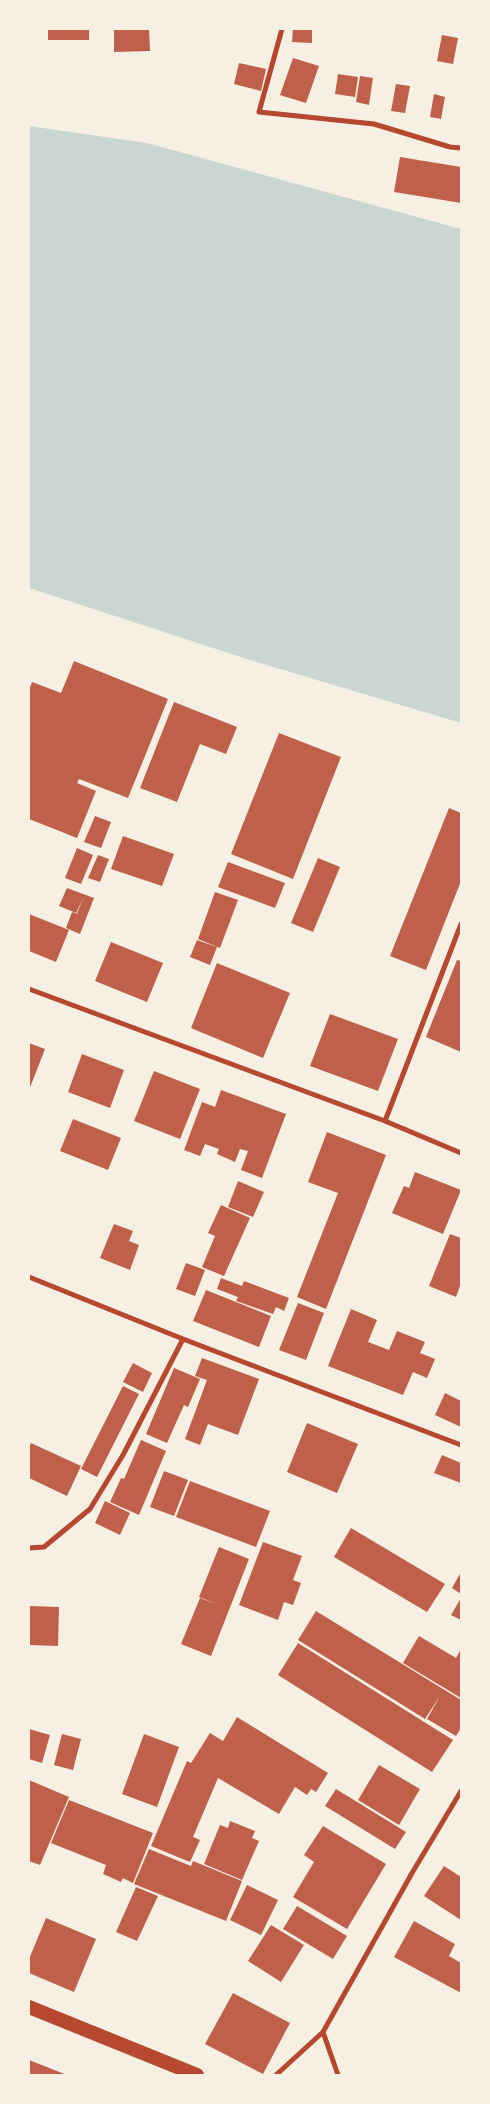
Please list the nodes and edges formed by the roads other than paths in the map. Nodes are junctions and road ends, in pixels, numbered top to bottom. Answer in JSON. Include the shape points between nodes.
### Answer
{"nodes":[{"id":1,"x":282,"y":29,"type":"edge"},
{"id":2,"x":461,"y":148,"type":"edge"},
{"id":3,"x":461,"y":924,"type":"edge"},
{"id":4,"x":29,"y":990,"type":"edge"},
{"id":5,"x":385,"y":1122,"type":"junction"},
{"id":6,"x":461,"y":1153,"type":"edge"},
{"id":7,"x":29,"y":1277,"type":"edge"},
{"id":8,"x":183,"y":1339,"type":"junction"},
{"id":9,"x":461,"y":1445,"type":"edge"},
{"id":10,"x":29,"y":1548,"type":"edge"},
{"id":11,"x":461,"y":1792,"type":"edge"},
{"id":12,"x":29,"y":2008,"type":"edge"},
{"id":13,"x":323,"y":2032,"type":"junction"},
{"id":14,"x":197,"y":2075,"type":"edge"},
{"id":15,"x":276,"y":2075,"type":"edge"},
{"id":16,"x":338,"y":2075,"type":"edge"}],
"edges":[{"from":1,"to":2,"type":"street","via":[[259,112],[374,124]]},
{"from":3,"to":5,"type":"street"},
{"from":4,"to":5,"type":"street"},
{"from":5,"to":6,"type":"street"},
{"from":7,"to":8,"type":"street"},
{"from":8,"to":9,"type":"street"},
{"from":8,"to":10,"type":"street","via":[[123,1455],[90,1509],[44,1547]]},
{"from":11,"to":13,"type":"street"},
{"from":12,"to":14,"type":"highway"},
{"from":13,"to":15,"type":"street"},
{"from":13,"to":16,"type":"street"}]}
